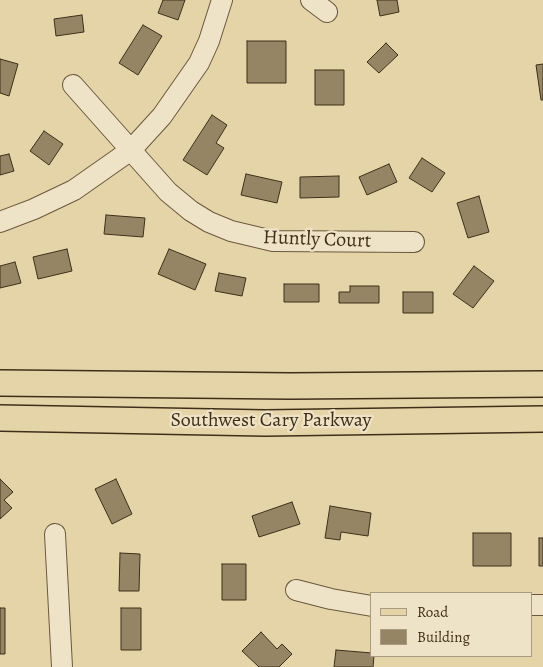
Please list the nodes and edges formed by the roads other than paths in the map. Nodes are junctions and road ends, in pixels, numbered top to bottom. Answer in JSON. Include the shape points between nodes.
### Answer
{"nodes":[{"id":1,"x":222,"y":0,"type":"edge"},
{"id":2,"x":311,"y":0,"type":"edge"},
{"id":3,"x":327,"y":12,"type":"dead end"},
{"id":4,"x":73,"y":84,"type":"dead end"},
{"id":5,"x":131,"y":150,"type":"junction"},
{"id":6,"x":0,"y":222,"type":"edge"},
{"id":7,"x":414,"y":242,"type":"dead end"},
{"id":8,"x":0,"y":383,"type":"edge"},
{"id":9,"x":543,"y":384,"type":"edge"},
{"id":10,"x":0,"y":418,"type":"edge"},
{"id":11,"x":543,"y":420,"type":"edge"},
{"id":12,"x":56,"y":534,"type":"dead end"},
{"id":13,"x":296,"y":590,"type":"dead end"},
{"id":14,"x":370,"y":606,"type":"edge"},
{"id":15,"x":62,"y":667,"type":"edge"}],
"edges":[{"from":1,"to":5,"type":"street","via":[[199,63],[162,116]]},
{"from":2,"to":3,"type":"street"},
{"from":4,"to":5,"type":"street","name":"Huntly Court"},
{"from":5,"to":6,"type":"street","via":[[74,190]]},
{"from":5,"to":7,"type":"street","name":"Huntly Court","via":[[168,192],[191,211],[231,231],[273,241]]},
{"from":8,"to":9,"type":"main road","name":"Southwest Cary Parkway","via":[[241,386]]},
{"from":10,"to":11,"type":"main road","name":"Southwest Cary Parkway","via":[[265,423]]},
{"from":12,"to":15,"type":"street"},
{"from":13,"to":14,"type":"street"}]}
